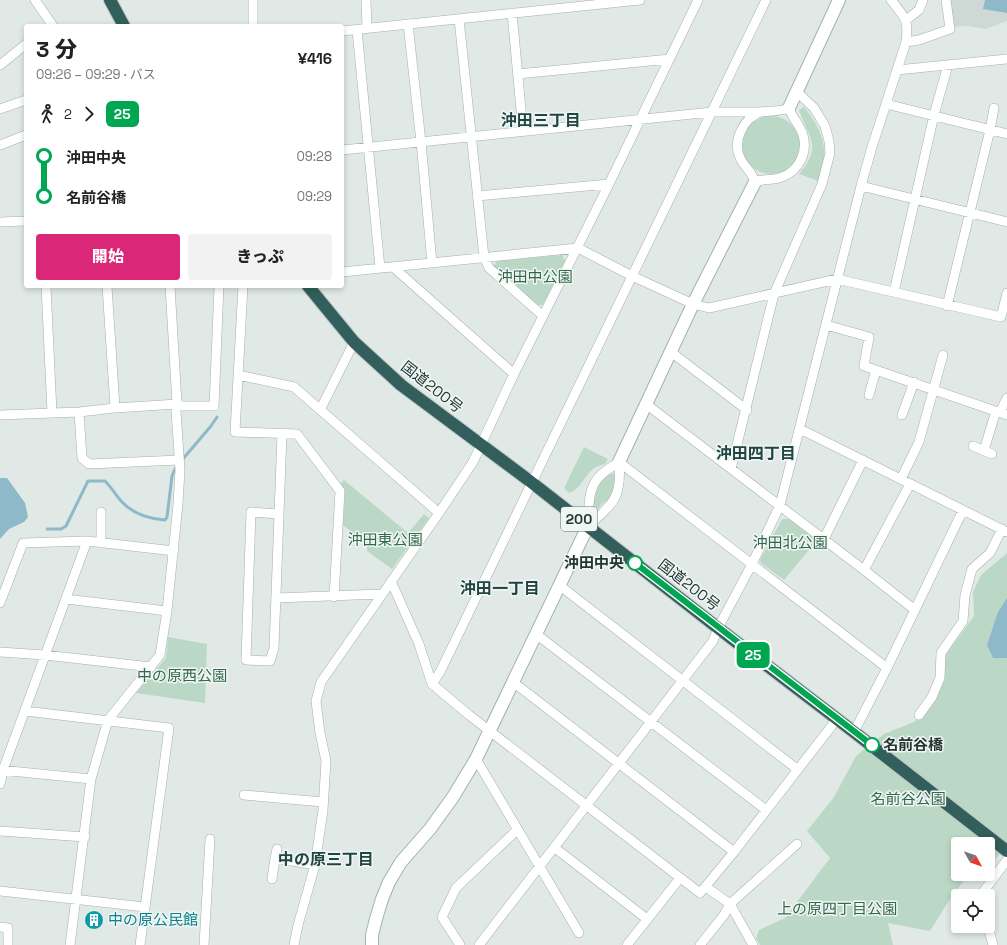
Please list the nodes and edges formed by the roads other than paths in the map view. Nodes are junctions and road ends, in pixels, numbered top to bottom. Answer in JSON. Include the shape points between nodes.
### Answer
{"nodes":[{"id":1,"x":35,"y":0,"type":"edge"},
{"id":2,"x":110,"y":0,"type":"edge"},
{"id":3,"x":253,"y":0,"type":"edge"},
{"id":4,"x":366,"y":0,"type":"edge"},
{"id":5,"x":640,"y":0,"type":"edge"},
{"id":6,"x":698,"y":0,"type":"edge"},
{"id":7,"x":766,"y":0,"type":"edge"},
{"id":8,"x":839,"y":0,"type":"edge"},
{"id":9,"x":891,"y":0,"type":"edge"},
{"id":10,"x":922,"y":0,"type":"edge"},
{"id":11,"x":946,"y":0,"type":"edge"},
{"id":12,"x":512,"y":14,"type":"junction"},
{"id":13,"x":459,"y":19,"type":"junction"},
{"id":14,"x":906,"y":20,"type":"junction"},
{"id":15,"x":50,"y":24,"type":"edge"},
{"id":16,"x":123,"y":24,"type":"edge"},
{"id":17,"x":253,"y":24,"type":"edge"},
{"id":18,"x":408,"y":24,"type":"junction"},
{"id":19,"x":367,"y":28,"type":"junction"},
{"id":20,"x":357,"y":30,"type":"junction"},
{"id":21,"x":344,"y":31,"type":"edge"},
{"id":22,"x":906,"y":42,"type":"junction"},
{"id":23,"x":24,"y":46,"type":"edge"},
{"id":24,"x":670,"y":59,"type":"junction"},
{"id":25,"x":1007,"y":59,"type":"edge"},
{"id":26,"x":0,"y":65,"type":"edge"},
{"id":27,"x":948,"y":65,"type":"junction"},
{"id":28,"x":897,"y":70,"type":"junction"},
{"id":29,"x":518,"y":74,"type":"junction"},
{"id":30,"x":796,"y":91,"type":"junction"},
{"id":31,"x":24,"y":101,"type":"edge"},
{"id":32,"x":886,"y":104,"type":"junction"},
{"id":33,"x":789,"y":108,"type":"junction"},
{"id":34,"x":994,"y":108,"type":"dead end"},
{"id":35,"x":0,"y":109,"type":"edge"},
{"id":36,"x":740,"y":111,"type":"junction"},
{"id":37,"x":712,"y":112,"type":"junction"},
{"id":38,"x":761,"y":112,"type":"junction"},
{"id":39,"x":934,"y":115,"type":"junction"},
{"id":40,"x":641,"y":119,"type":"junction"},
{"id":41,"x":746,"y":124,"type":"junction"},
{"id":42,"x":990,"y":130,"type":"junction"},
{"id":43,"x":523,"y":131,"type":"junction"},
{"id":44,"x":1007,"y":134,"type":"edge"},
{"id":45,"x":24,"y":136,"type":"edge"},
{"id":46,"x":471,"y":136,"type":"junction"},
{"id":47,"x":421,"y":142,"type":"junction"},
{"id":48,"x":0,"y":146,"type":"edge"},
{"id":49,"x":368,"y":147,"type":"junction"},
{"id":50,"x":344,"y":150,"type":"edge"},
{"id":51,"x":755,"y":182,"type":"junction"},
{"id":52,"x":610,"y":184,"type":"junction"},
{"id":53,"x":861,"y":186,"type":"junction"},
{"id":54,"x":477,"y":196,"type":"junction"},
{"id":55,"x":916,"y":199,"type":"junction"},
{"id":56,"x":969,"y":213,"type":"junction"},
{"id":57,"x":24,"y":221,"type":"edge"},
{"id":58,"x":0,"y":222,"type":"edge"},
{"id":59,"x":1007,"y":222,"type":"edge"},
{"id":60,"x":578,"y":248,"type":"junction"},
{"id":61,"x":484,"y":257,"type":"junction"},
{"id":62,"x":432,"y":263,"type":"junction"},
{"id":63,"x":393,"y":267,"type":"junction"},
{"id":64,"x":380,"y":268,"type":"junction"},
{"id":65,"x":344,"y":272,"type":"edge"},
{"id":66,"x":632,"y":276,"type":"junction"},
{"id":67,"x":837,"y":279,"type":"junction"},
{"id":68,"x":46,"y":288,"type":"edge"},
{"id":69,"x":107,"y":288,"type":"edge"},
{"id":70,"x":170,"y":288,"type":"edge"},
{"id":71,"x":219,"y":288,"type":"edge"},
{"id":72,"x":243,"y":288,"type":"edge"},
{"id":73,"x":311,"y":288,"type":"edge"},
{"id":74,"x":894,"y":292,"type":"junction"},
{"id":75,"x":1007,"y":293,"type":"edge"},
{"id":76,"x":774,"y":294,"type":"junction"},
{"id":77,"x":693,"y":304,"type":"junction"},
{"id":78,"x":947,"y":306,"type":"junction"},
{"id":79,"x":543,"y":316,"type":"junction"},
{"id":80,"x":826,"y":325,"type":"junction"},
{"id":81,"x":354,"y":342,"type":"junction"},
{"id":82,"x":671,"y":352,"type":"junction"},
{"id":83,"x":943,"y":355,"type":"dead end"},
{"id":84,"x":876,"y":370,"type":"junction"},
{"id":85,"x":514,"y":374,"type":"junction"},
{"id":86,"x":238,"y":375,"type":"junction"},
{"id":87,"x":914,"y":382,"type":"junction"},
{"id":88,"x":934,"y":389,"type":"junction"},
{"id":89,"x":869,"y":395,"type":"dead end"},
{"id":90,"x":1007,"y":398,"type":"edge"},
{"id":91,"x":177,"y":404,"type":"junction"},
{"id":92,"x":646,"y":404,"type":"junction"},
{"id":93,"x":115,"y":408,"type":"junction"},
{"id":94,"x":320,"y":410,"type":"junction"},
{"id":95,"x":747,"y":410,"type":"junction"},
{"id":96,"x":79,"y":412,"type":"junction"},
{"id":97,"x":52,"y":413,"type":"junction"},
{"id":98,"x":1001,"y":413,"type":"edge"},
{"id":99,"x":0,"y":415,"type":"edge"},
{"id":100,"x":902,"y":415,"type":"dead end"},
{"id":101,"x":800,"y":429,"type":"junction"},
{"id":102,"x":282,"y":434,"type":"junction"},
{"id":103,"x":481,"y":445,"type":"junction"},
{"id":104,"x":973,"y":446,"type":"dead end"},
{"id":105,"x":179,"y":460,"type":"junction"},
{"id":106,"x":863,"y":460,"type":"junction"},
{"id":107,"x":619,"y":462,"type":"junction"},
{"id":108,"x":732,"y":469,"type":"junction"},
{"id":109,"x":901,"y":479,"type":"junction"},
{"id":110,"x":531,"y":482,"type":"junction"},
{"id":111,"x":910,"y":484,"type":"junction"},
{"id":112,"x":780,"y":505,"type":"junction"},
{"id":113,"x":963,"y":510,"type":"junction"},
{"id":114,"x":101,"y":512,"type":"dead end"},
{"id":115,"x":439,"y":513,"type":"junction"},
{"id":116,"x":279,"y":514,"type":"junction"},
{"id":117,"x":588,"y":526,"type":"junction"},
{"id":118,"x":1005,"y":530,"type":"edge"},
{"id":119,"x":824,"y":539,"type":"junction"},
{"id":120,"x":87,"y":541,"type":"junction"},
{"id":121,"x":101,"y":543,"type":"junction"},
{"id":122,"x":174,"y":551,"type":"junction"},
{"id":123,"x":752,"y":564,"type":"junction"},
{"id":124,"x":864,"y":570,"type":"junction"},
{"id":125,"x":391,"y":581,"type":"junction"},
{"id":126,"x":559,"y":585,"type":"junction"},
{"id":127,"x":382,"y":594,"type":"junction"},
{"id":128,"x":334,"y":596,"type":"junction"},
{"id":129,"x":276,"y":598,"type":"junction"},
{"id":130,"x":66,"y":600,"type":"junction"},
{"id":131,"x":0,"y":603,"type":"edge"},
{"id":132,"x":915,"y":610,"type":"junction"},
{"id":133,"x":167,"y":611,"type":"junction"},
{"id":134,"x":718,"y":628,"type":"junction"},
{"id":135,"x":536,"y":634,"type":"junction"},
{"id":136,"x":0,"y":652,"type":"edge"},
{"id":137,"x":44,"y":655,"type":"junction"},
{"id":138,"x":151,"y":667,"type":"junction"},
{"id":139,"x":887,"y":668,"type":"junction"},
{"id":140,"x":683,"y":681,"type":"junction"},
{"id":141,"x":513,"y":682,"type":"junction"},
{"id":142,"x":432,"y":684,"type":"junction"},
{"id":143,"x":25,"y":710,"type":"junction"},
{"id":144,"x":919,"y":715,"type":"dead end"},
{"id":145,"x":837,"y":719,"type":"junction"},
{"id":146,"x":108,"y":720,"type":"junction"},
{"id":147,"x":651,"y":722,"type":"junction"},
{"id":148,"x":490,"y":730,"type":"junction"},
{"id":149,"x":858,"y":735,"type":"junction"},
{"id":150,"x":476,"y":759,"type":"junction"},
{"id":151,"x":619,"y":763,"type":"junction"},
{"id":152,"x":797,"y":769,"type":"junction"},
{"id":153,"x":1,"y":770,"type":"edge"},
{"id":154,"x":91,"y":779,"type":"junction"},
{"id":155,"x":0,"y":784,"type":"edge"},
{"id":156,"x":244,"y":795,"type":"dead end"},
{"id":157,"x":323,"y":802,"type":"junction"},
{"id":158,"x":587,"y":805,"type":"junction"},
{"id":159,"x":766,"y":810,"type":"junction"},
{"id":160,"x":517,"y":830,"type":"junction"},
{"id":161,"x":0,"y":831,"type":"edge"},
{"id":162,"x":85,"y":837,"type":"junction"},
{"id":163,"x":210,"y":839,"type":"dead end"},
{"id":164,"x":797,"y":844,"type":"dead end"},
{"id":165,"x":555,"y":848,"type":"junction"},
{"id":166,"x":1004,"y":849,"type":"edge"},
{"id":167,"x":734,"y":852,"type":"junction"},
{"id":168,"x":1007,"y":860,"type":"edge"},
{"id":169,"x":315,"y":865,"type":"junction"},
{"id":170,"x":540,"y":865,"type":"junction"},
{"id":171,"x":680,"y":878,"type":"junction"},
{"id":172,"x":272,"y":879,"type":"dead end"},
{"id":173,"x":706,"y":887,"type":"junction"},
{"id":174,"x":985,"y":889,"type":"edge"},
{"id":175,"x":0,"y":891,"type":"edge"},
{"id":176,"x":76,"y":899,"type":"junction"},
{"id":177,"x":730,"y":904,"type":"junction"},
{"id":178,"x":145,"y":906,"type":"junction"},
{"id":179,"x":647,"y":919,"type":"junction"},
{"id":180,"x":0,"y":927,"type":"edge"},
{"id":181,"x":579,"y":933,"type":"dead end"},
{"id":182,"x":990,"y":933,"type":"edge"},
{"id":183,"x":8,"y":945,"type":"edge"},
{"id":184,"x":70,"y":945,"type":"edge"},
{"id":185,"x":140,"y":945,"type":"edge"},
{"id":186,"x":204,"y":945,"type":"edge"},
{"id":187,"x":294,"y":945,"type":"edge"},
{"id":188,"x":372,"y":945,"type":"edge"},
{"id":189,"x":460,"y":945,"type":"edge"},
{"id":190,"x":479,"y":945,"type":"edge"},
{"id":191,"x":627,"y":945,"type":"edge"},
{"id":192,"x":700,"y":945,"type":"edge"},
{"id":193,"x":753,"y":945,"type":"edge"},
{"id":194,"x":993,"y":945,"type":"edge"}],
"edges":[{"from":1,"to":15,"type":"street"},
{"from":2,"to":16,"type":"highway"},
{"from":3,"to":17,"type":"street"},
{"from":4,"to":19,"type":"street"},
{"from":5,"to":12,"type":"street"},
{"from":6,"to":24,"type":"street"},
{"from":7,"to":37,"type":"street"},
{"from":8,"to":30,"type":"street"},
{"from":9,"to":14,"type":"street"},
{"from":10,"to":14,"type":"street","via":[[919,10]]},
{"from":11,"to":22,"type":"street","via":[[950,30]]},
{"from":12,"to":13,"type":"street"},
{"from":12,"to":29,"type":"street"},
{"from":13,"to":18,"type":"street"},
{"from":13,"to":46,"type":"street"},
{"from":14,"to":22,"type":"street"},
{"from":18,"to":19,"type":"street"},
{"from":18,"to":47,"type":"street"},
{"from":19,"to":20,"type":"street"},
{"from":20,"to":21,"type":"street"},
{"from":20,"to":49,"type":"street"},
{"from":22,"to":28,"type":"street"},
{"from":23,"to":26,"type":"street"},
{"from":24,"to":29,"type":"street"},
{"from":24,"to":40,"type":"street"},
{"from":25,"to":27,"type":"street"},
{"from":27,"to":28,"type":"street"},
{"from":27,"to":39,"type":"street"},
{"from":28,"to":32,"type":"street"},
{"from":29,"to":43,"type":"street"},
{"from":30,"to":33,"type":"street"},
{"from":30,"to":76,"type":"street","via":[[814,108],[824,126],[830,153],[822,184]]},
{"from":31,"to":35,"type":"street"},
{"from":32,"to":39,"type":"street"},
{"from":32,"to":53,"type":"street"},
{"from":33,"to":38,"type":"street"},
{"from":33,"to":51,"type":"street","via":[[791,116],[803,134],[805,147],[801,161],[794,171],[782,177]]},
{"from":34,"to":42,"type":"street"},
{"from":36,"to":37,"type":"street"},
{"from":36,"to":38,"type":"street"},
{"from":36,"to":41,"type":"street"},
{"from":37,"to":40,"type":"street"},
{"from":37,"to":66,"type":"street"},
{"from":38,"to":41,"type":"street","via":[[749,119]]},
{"from":39,"to":42,"type":"street"},
{"from":39,"to":55,"type":"street"},
{"from":40,"to":43,"type":"street"},
{"from":40,"to":52,"type":"street"},
{"from":41,"to":51,"type":"street","via":[[741,130],[737,144],[740,158]]},
{"from":42,"to":44,"type":"street"},
{"from":42,"to":56,"type":"street"},
{"from":43,"to":46,"type":"street"},
{"from":45,"to":48,"type":"street"},
{"from":46,"to":47,"type":"street"},
{"from":46,"to":54,"type":"street"},
{"from":47,"to":49,"type":"street"},
{"from":47,"to":62,"type":"street"},
{"from":49,"to":50,"type":"street"},
{"from":49,"to":64,"type":"street"},
{"from":51,"to":77,"type":"street"},
{"from":52,"to":54,"type":"street"},
{"from":52,"to":60,"type":"street"},
{"from":53,"to":55,"type":"street"},
{"from":53,"to":67,"type":"street"},
{"from":54,"to":61,"type":"street"},
{"from":55,"to":56,"type":"street"},
{"from":55,"to":74,"type":"street"},
{"from":56,"to":59,"type":"street"},
{"from":56,"to":78,"type":"street"},
{"from":57,"to":58,"type":"street"},
{"from":60,"to":61,"type":"street"},
{"from":60,"to":66,"type":"street"},
{"from":60,"to":79,"type":"street"},
{"from":61,"to":62,"type":"street"},
{"from":61,"to":79,"type":"street","via":[[489,268]]},
{"from":62,"to":63,"type":"street"},
{"from":63,"to":64,"type":"street"},
{"from":63,"to":85,"type":"street"},
{"from":64,"to":65,"type":"street"},
{"from":66,"to":77,"type":"street"},
{"from":66,"to":110,"type":"street"},
{"from":67,"to":74,"type":"street"},
{"from":67,"to":76,"type":"street"},
{"from":67,"to":80,"type":"street"},
{"from":68,"to":97,"type":"street"},
{"from":69,"to":93,"type":"street"},
{"from":70,"to":91,"type":"street"},
{"from":71,"to":91,"type":"street","via":[[214,406]]},
{"from":72,"to":86,"type":"street"},
{"from":73,"to":81,"type":"highway","name":"国道200号","number":"200"},
{"from":74,"to":78,"type":"street"},
{"from":75,"to":78,"type":"street","via":[[1001,317]]},
{"from":76,"to":77,"type":"street","via":[[709,308]]},
{"from":76,"to":95,"type":"street"},
{"from":77,"to":82,"type":"street"},
{"from":79,"to":85,"type":"street"},
{"from":80,"to":84,"type":"street","via":[[869,337],[864,366]]},
{"from":80,"to":101,"type":"street"},
{"from":81,"to":94,"type":"street"},
{"from":81,"to":103,"type":"highway","name":"国道200号","number":"200","via":[[401,385]]},
{"from":82,"to":92,"type":"street"},
{"from":82,"to":95,"type":"street"},
{"from":83,"to":88,"type":"street"},
{"from":84,"to":87,"type":"street"},
{"from":84,"to":89,"type":"street"},
{"from":85,"to":103,"type":"street"},
{"from":86,"to":94,"type":"street","via":[[294,387]]},
{"from":86,"to":102,"type":"street","via":[[235,432]]},
{"from":87,"to":88,"type":"street"},
{"from":87,"to":100,"type":"street"},
{"from":88,"to":98,"type":"street"},
{"from":88,"to":109,"type":"street","via":[[919,442]]},
{"from":90,"to":98,"type":"street"},
{"from":91,"to":93,"type":"street"},
{"from":91,"to":105,"type":"street"},
{"from":92,"to":107,"type":"street"},
{"from":92,"to":108,"type":"street"},
{"from":93,"to":96,"type":"street"},
{"from":94,"to":115,"type":"street"},
{"from":95,"to":108,"type":"street"},
{"from":96,"to":97,"type":"street"},
{"from":96,"to":105,"type":"street","via":[[82,458],[89,464]]},
{"from":97,"to":99,"type":"street"},
{"from":98,"to":104,"type":"street","via":[[988,452]]},
{"from":101,"to":106,"type":"street"},
{"from":101,"to":112,"type":"street"},
{"from":102,"to":116,"type":"street"},
{"from":102,"to":128,"type":"street","via":[[297,434],[340,491]]},
{"from":103,"to":110,"type":"highway","name":"国道200号","number":"200"},
{"from":103,"to":115,"type":"street","via":[[473,462]]},
{"from":105,"to":122,"type":"street"},
{"from":106,"to":109,"type":"street"},
{"from":106,"to":119,"type":"street"},
{"from":107,"to":117,"type":"street","via":[[620,479],[617,494],[611,504]]},
{"from":107,"to":117,"type":"street","via":[[594,482],[589,502]]},
{"from":107,"to":123,"type":"street"},
{"from":108,"to":112,"type":"street"},
{"from":109,"to":111,"type":"street"},
{"from":110,"to":117,"type":"highway","name":"国道200号","number":"200"},
{"from":110,"to":142,"type":"street","via":[[444,665]]},
{"from":111,"to":113,"type":"street"},
{"from":111,"to":124,"type":"street"},
{"from":112,"to":119,"type":"street"},
{"from":112,"to":123,"type":"street"},
{"from":113,"to":118,"type":"street"},
{"from":113,"to":132,"type":"street"},
{"from":114,"to":121,"type":"street"},
{"from":115,"to":125,"type":"street"},
{"from":116,"to":129,"type":"street"},
{"from":116,"to":129,"type":"street","via":[[251,512],[246,660],[270,660],[274,648]]},
{"from":117,"to":126,"type":"street"},
{"from":117,"to":134,"type":"highway","name":"国道200号","number":"200"},
{"from":118,"to":144,"type":"street","via":[[990,553],[972,569],[965,595],[963,621],[940,653],[940,678],[932,697]]},
{"from":119,"to":124,"type":"street"},
{"from":120,"to":121,"type":"street"},
{"from":120,"to":130,"type":"street"},
{"from":120,"to":131,"type":"street","via":[[23,543]]},
{"from":121,"to":122,"type":"street"},
{"from":122,"to":133,"type":"street"},
{"from":123,"to":134,"type":"street"},
{"from":123,"to":139,"type":"street"},
{"from":124,"to":132,"type":"street"},
{"from":125,"to":127,"type":"street"},
{"from":125,"to":142,"type":"street","via":[[419,644]]},
{"from":126,"to":135,"type":"street"},
{"from":126,"to":140,"type":"street"},
{"from":127,"to":128,"type":"street"},
{"from":127,"to":157,"type":"street","via":[[320,682],[316,701],[326,761]]},
{"from":128,"to":129,"type":"street"},
{"from":130,"to":133,"type":"street"},
{"from":130,"to":137,"type":"street"},
{"from":132,"to":139,"type":"street"},
{"from":133,"to":138,"type":"street","via":[[160,655]]},
{"from":134,"to":140,"type":"street","via":[[713,641]]},
{"from":134,"to":145,"type":"highway","name":"国道200号","number":"200"},
{"from":135,"to":141,"type":"street"},
{"from":135,"to":147,"type":"street"},
{"from":136,"to":137,"type":"street"},
{"from":137,"to":138,"type":"street"},
{"from":137,"to":143,"type":"street"},
{"from":138,"to":146,"type":"street"},
{"from":139,"to":149,"type":"street"},
{"from":140,"to":147,"type":"street"},
{"from":140,"to":152,"type":"street"},
{"from":141,"to":148,"type":"street"},
{"from":141,"to":151,"type":"street"},
{"from":142,"to":148,"type":"street"},
{"from":143,"to":146,"type":"street"},
{"from":143,"to":153,"type":"street"},
{"from":145,"to":149,"type":"highway","name":"国道200号","number":"200"},
{"from":145,"to":152,"type":"street"},
{"from":146,"to":154,"type":"street"},
{"from":146,"to":178,"type":"street","via":[[169,728]]},
{"from":147,"to":151,"type":"street"},
{"from":147,"to":159,"type":"street"},
{"from":148,"to":150,"type":"street"},
{"from":148,"to":158,"type":"street"},
{"from":149,"to":166,"type":"highway","name":"国道200号","number":"200"},
{"from":150,"to":160,"type":"street"},
{"from":150,"to":188,"type":"street","via":[[453,797],[430,829],[401,862],[389,882],[376,919]]},
{"from":151,"to":158,"type":"street"},
{"from":151,"to":167,"type":"street"},
{"from":152,"to":159,"type":"street"},
{"from":153,"to":154,"type":"street"},
{"from":153,"to":155,"type":"street"},
{"from":154,"to":162,"type":"street"},
{"from":156,"to":157,"type":"street"},
{"from":157,"to":169,"type":"street"},
{"from":158,"to":165,"type":"street"},
{"from":158,"to":171,"type":"street"},
{"from":159,"to":167,"type":"street"},
{"from":160,"to":170,"type":"street"},
{"from":160,"to":189,"type":"street","via":[[456,888],[442,917]]},
{"from":161,"to":162,"type":"street"},
{"from":162,"to":176,"type":"street"},
{"from":163,"to":186,"type":"street"},
{"from":164,"to":177,"type":"street"},
{"from":165,"to":170,"type":"street"},
{"from":165,"to":179,"type":"street"},
{"from":167,"to":173,"type":"street"},
{"from":168,"to":174,"type":"street"},
{"from":169,"to":172,"type":"street","via":[[276,854]]},
{"from":169,"to":187,"type":"street"},
{"from":170,"to":181,"type":"street"},
{"from":170,"to":190,"type":"street"},
{"from":171,"to":173,"type":"street","via":[[700,893]]},
{"from":171,"to":179,"type":"street"},
{"from":173,"to":177,"type":"street"},
{"from":175,"to":176,"type":"street"},
{"from":176,"to":178,"type":"street"},
{"from":176,"to":184,"type":"street"},
{"from":177,"to":192,"type":"street"},
{"from":177,"to":193,"type":"street"},
{"from":178,"to":185,"type":"street"},
{"from":179,"to":191,"type":"street"},
{"from":180,"to":183,"type":"street","via":[[8,928]]},
{"from":182,"to":194,"type":"street"}]}
